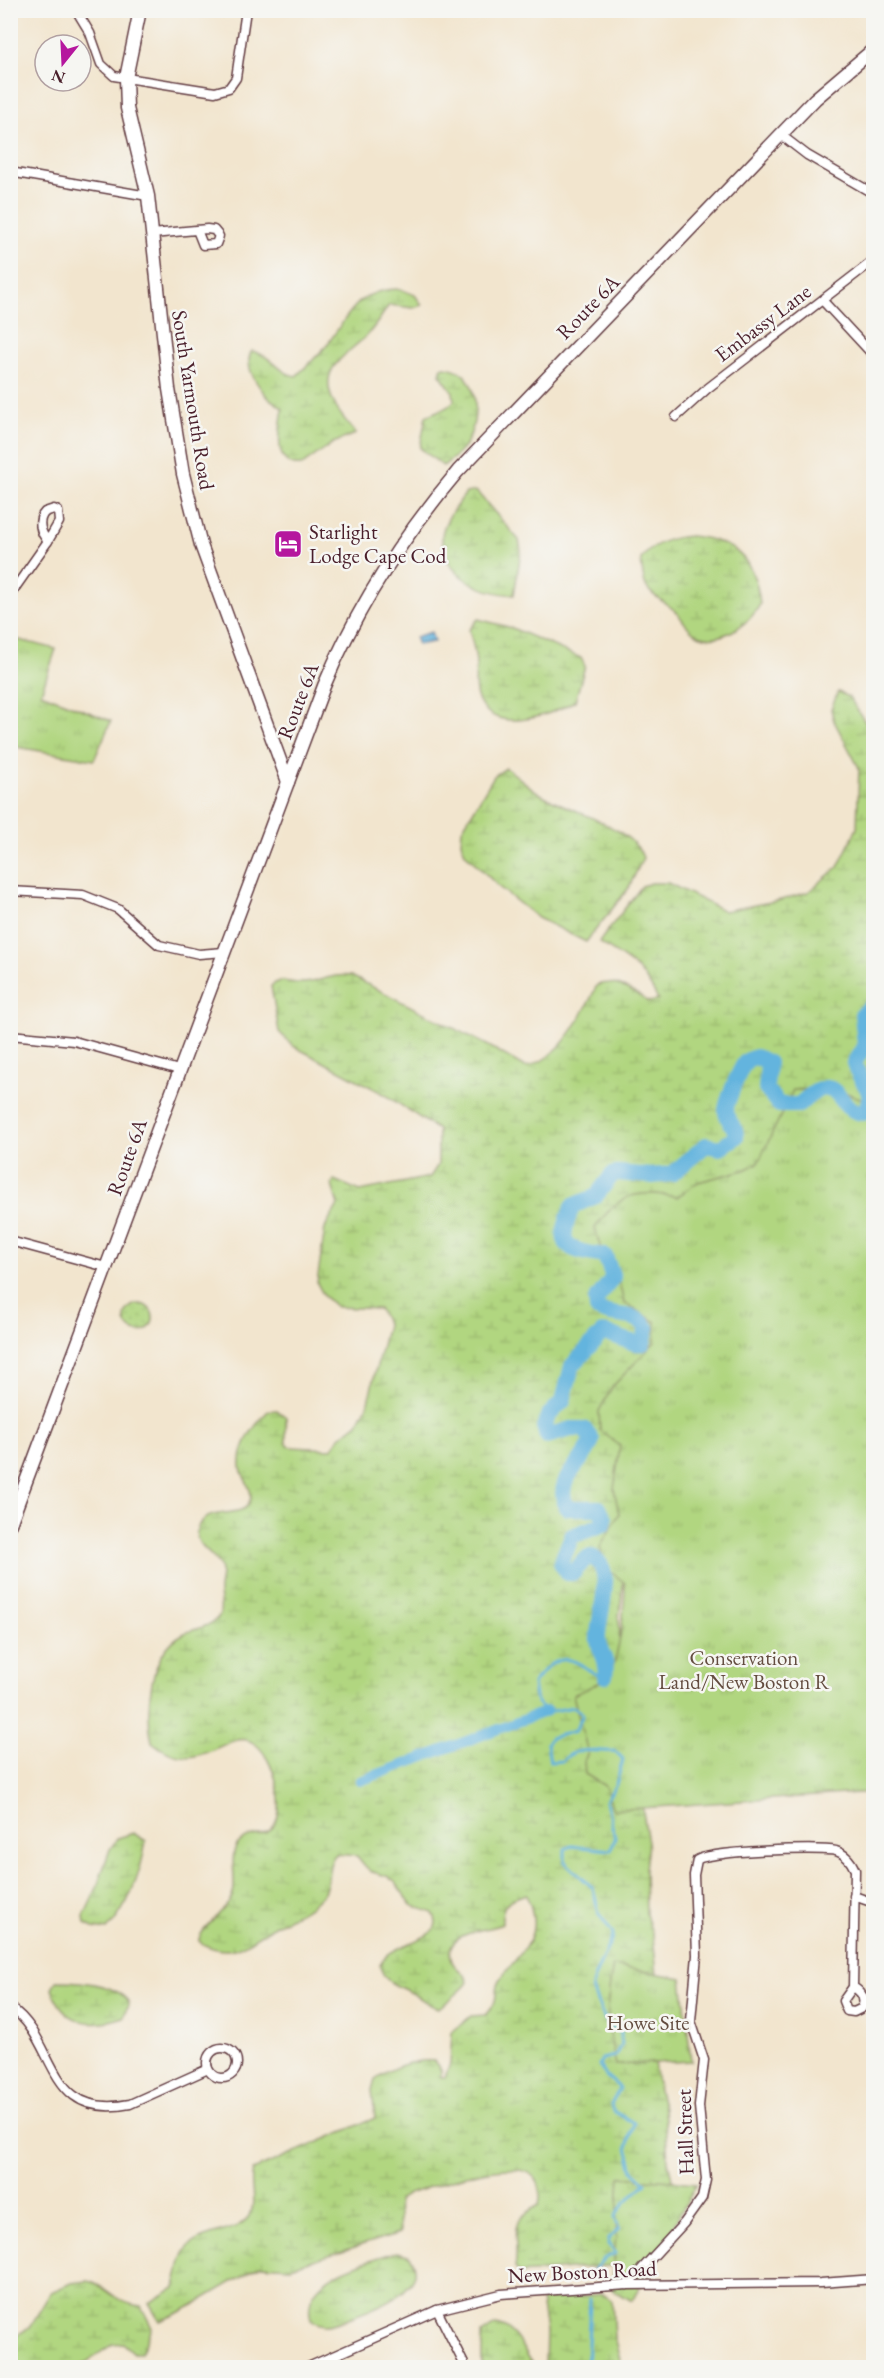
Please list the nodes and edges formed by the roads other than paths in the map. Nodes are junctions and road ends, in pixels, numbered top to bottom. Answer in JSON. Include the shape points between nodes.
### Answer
{"nodes":[{"id":1,"x":76,"y":10,"type":"edge"},
{"id":2,"x":140,"y":10,"type":"edge"},
{"id":3,"x":246,"y":10,"type":"edge"},
{"id":4,"x":873,"y":49,"type":"edge"},
{"id":5,"x":126,"y":78,"type":"junction"},
{"id":6,"x":781,"y":135,"type":"junction"},
{"id":7,"x":10,"y":172,"type":"edge"},
{"id":8,"x":873,"y":194,"type":"edge"},
{"id":9,"x":148,"y":196,"type":"junction"},
{"id":10,"x":197,"y":230,"type":"dead end"},
{"id":11,"x":152,"y":234,"type":"junction"},
{"id":12,"x":873,"y":261,"type":"edge"},
{"id":13,"x":823,"y":301,"type":"junction"},
{"id":14,"x":873,"y":356,"type":"edge"},
{"id":15,"x":676,"y":417,"type":"dead end"},
{"id":16,"x":48,"y":541,"type":"dead end"},
{"id":17,"x":10,"y":595,"type":"edge"},
{"id":18,"x":288,"y":782,"type":"junction"},
{"id":19,"x":10,"y":891,"type":"edge"},
{"id":20,"x":224,"y":952,"type":"junction"},
{"id":21,"x":10,"y":1035,"type":"edge"},
{"id":22,"x":179,"y":1070,"type":"junction"},
{"id":23,"x":10,"y":1241,"type":"edge"},
{"id":24,"x":106,"y":1267,"type":"junction"},
{"id":25,"x":10,"y":1524,"type":"edge"},
{"id":26,"x":854,"y":1896,"type":"junction"},
{"id":27,"x":873,"y":1902,"type":"edge"},
{"id":28,"x":853,"y":1987,"type":"dead end"},
{"id":29,"x":10,"y":2007,"type":"edge"},
{"id":30,"x":208,"y":2069,"type":"dead end"},
{"id":31,"x":873,"y":2279,"type":"edge"},
{"id":32,"x":627,"y":2285,"type":"junction"},
{"id":33,"x":436,"y":2310,"type":"junction"},
{"id":34,"x":306,"y":2367,"type":"edge"},
{"id":35,"x":466,"y":2367,"type":"edge"}],
"edges":[{"from":1,"to":5,"type":"street","via":[[90,33],[101,64],[114,76]]},
{"from":2,"to":5,"type":"main road","name":"South Yarmouth Road"},
{"from":3,"to":5,"type":"street","via":[[232,85],[215,92],[198,91]]},
{"from":4,"to":6,"type":"main road","name":"Route 6A","via":[[815,99]]},
{"from":5,"to":9,"type":"main road","name":"South Yarmouth Road","via":[[130,129]]},
{"from":6,"to":8,"type":"street"},
{"from":6,"to":18,"type":"main road","name":"Route 6A","via":[[440,492],[348,631]]},
{"from":7,"to":9,"type":"street"},
{"from":9,"to":11,"type":"main road","name":"South Yarmouth Road"},
{"from":10,"to":11,"type":"street"},
{"from":11,"to":18,"type":"main road","name":"South Yarmouth Road","via":[[169,388],[193,520]]},
{"from":12,"to":13,"type":"street","name":"Embassy Lane"},
{"from":13,"to":14,"type":"street"},
{"from":13,"to":15,"type":"street","name":"Embassy Lane"},
{"from":16,"to":17,"type":"street"},
{"from":18,"to":20,"type":"main road","name":"Route 6A"},
{"from":19,"to":20,"type":"street","via":[[83,895],[118,909],[152,940],[170,949],[199,954]]},
{"from":20,"to":22,"type":"main road","name":"Route 6A"},
{"from":21,"to":22,"type":"street","via":[[74,1041]]},
{"from":22,"to":24,"type":"main road","name":"Route 6A"},
{"from":23,"to":24,"type":"street"},
{"from":24,"to":25,"type":"main road","name":"Route 6A"},
{"from":26,"to":27,"type":"street"},
{"from":26,"to":28,"type":"street"},
{"from":26,"to":32,"type":"street","name":"Hall Street","via":[[855,1870],[846,1856],[837,1851],[699,1857],[694,1866],[696,1974],[691,2020],[704,2060],[699,2106],[706,2169],[704,2189],[684,2223]]},
{"from":29,"to":30,"type":"street","via":[[27,2023],[58,2081],[90,2103],[117,2107],[130,2104]]},
{"from":31,"to":32,"type":"street","name":"New Boston Road"},
{"from":32,"to":33,"type":"street","name":"New Boston Road","via":[[501,2294]]},
{"from":33,"to":34,"type":"street","name":"New Boston Road"},
{"from":33,"to":35,"type":"street"}]}
